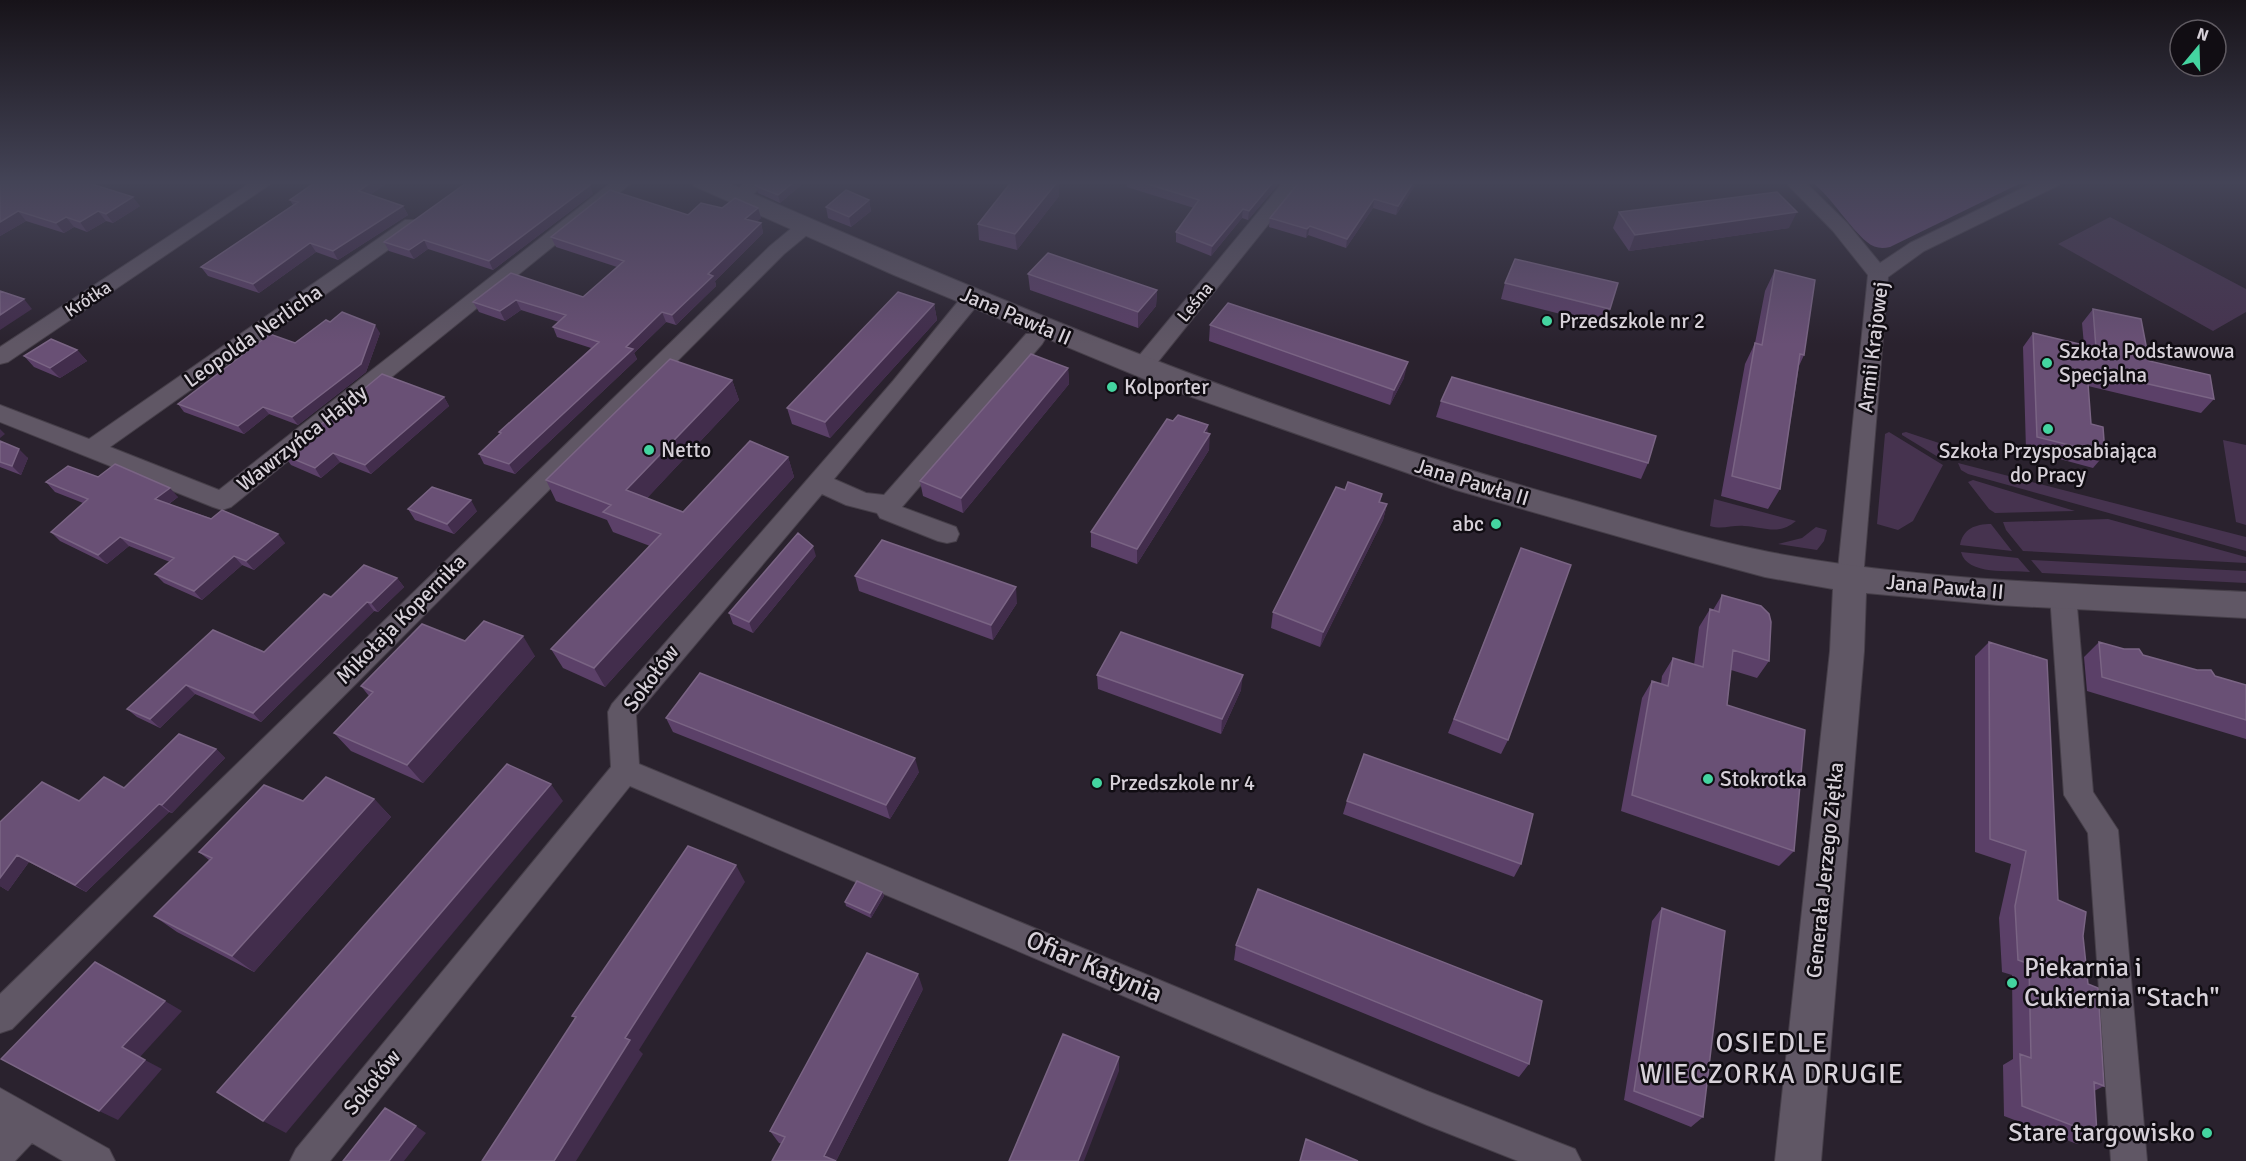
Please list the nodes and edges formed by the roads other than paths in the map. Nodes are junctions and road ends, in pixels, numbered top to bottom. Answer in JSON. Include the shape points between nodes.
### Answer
{"nodes":[{"id":1,"x":184,"y":235,"type":"edge"},
{"id":2,"x":396,"y":235,"type":"edge"},
{"id":3,"x":557,"y":235,"type":"edge"},
{"id":4,"x":795,"y":235,"type":"edge"},
{"id":5,"x":827,"y":235,"type":"edge"},
{"id":6,"x":1250,"y":235,"type":"edge"},
{"id":7,"x":1847,"y":235,"type":"edge"},
{"id":8,"x":1941,"y":235,"type":"edge"},
{"id":9,"x":1878,"y":274,"type":"junction"},
{"id":10,"x":972,"y":298,"type":"junction"},
{"id":11,"x":1034,"y":339,"type":"dead end"},
{"id":12,"x":0,"y":357,"type":"edge"},
{"id":13,"x":1141,"y":368,"type":"junction"},
{"id":14,"x":0,"y":413,"type":"edge"},
{"id":15,"x":91,"y":449,"type":"junction"},
{"id":16,"x":818,"y":482,"type":"junction"},
{"id":17,"x":885,"y":505,"type":"junction"},
{"id":18,"x":947,"y":534,"type":"dead end"},
{"id":19,"x":1850,"y":579,"type":"junction"},
{"id":20,"x":2063,"y":595,"type":"junction"},
{"id":21,"x":2246,"y":605,"type":"edge"},
{"id":22,"x":625,"y":771,"type":"junction"},
{"id":23,"x":0,"y":1017,"type":"edge"},
{"id":24,"x":14,"y":1113,"type":"edge"},
{"id":25,"x":0,"y":1151,"type":"edge"},
{"id":26,"x":97,"y":1161,"type":"edge"},
{"id":27,"x":308,"y":1161,"type":"edge"},
{"id":28,"x":1563,"y":1161,"type":"edge"},
{"id":29,"x":1798,"y":1161,"type":"edge"},
{"id":30,"x":2129,"y":1161,"type":"edge"}],
"edges":[{"from":1,"to":12,"type":"street","name":"Krótka"},
{"from":2,"to":15,"type":"street","name":"Leopolda Nerlicha"},
{"from":3,"to":15,"type":"street","name":"Wawrzyńca Hajdy","via":[[222,501]]},
{"from":4,"to":23,"type":"street","name":"Mikołaja Kopernika"},
{"from":5,"to":10,"type":"street","name":"Jana Pawła II"},
{"from":6,"to":13,"type":"street","name":"Leśna"},
{"from":7,"to":9,"type":"street"},
{"from":8,"to":9,"type":"street","name":"Armii Krajowej"},
{"from":9,"to":19,"type":"street","name":"Armii Krajowej"},
{"from":10,"to":13,"type":"street","name":"Jana Pawła II"},
{"from":10,"to":16,"type":"street","name":"Sokołów"},
{"from":11,"to":17,"type":"street","via":[[892,502]]},
{"from":13,"to":19,"type":"street","name":"Jana Pawła II","via":[[1478,485],[1765,564]]},
{"from":14,"to":15,"type":"street","name":"Wawrzyńca Hajdy"},
{"from":16,"to":17,"type":"street"},
{"from":16,"to":22,"type":"street","name":"Sokołów","via":[[622,712]]},
{"from":17,"to":18,"type":"street","via":[[895,515]]},
{"from":19,"to":20,"type":"street","name":"Jana Pawła II"},
{"from":19,"to":29,"type":"street","name":"Generała Jerzego Ziętka","via":[[1847,651]]},
{"from":20,"to":21,"type":"street","name":"Jana Pawła II"},
{"from":20,"to":30,"type":"street","via":[[2079,795],[2103,830]]},
{"from":22,"to":27,"type":"street","name":"Sokołów"},
{"from":22,"to":28,"type":"street","name":"Ofiar Katynia","via":[[1427,1108]]},
{"from":24,"to":25,"type":"street"},
{"from":24,"to":26,"type":"street"}]}
